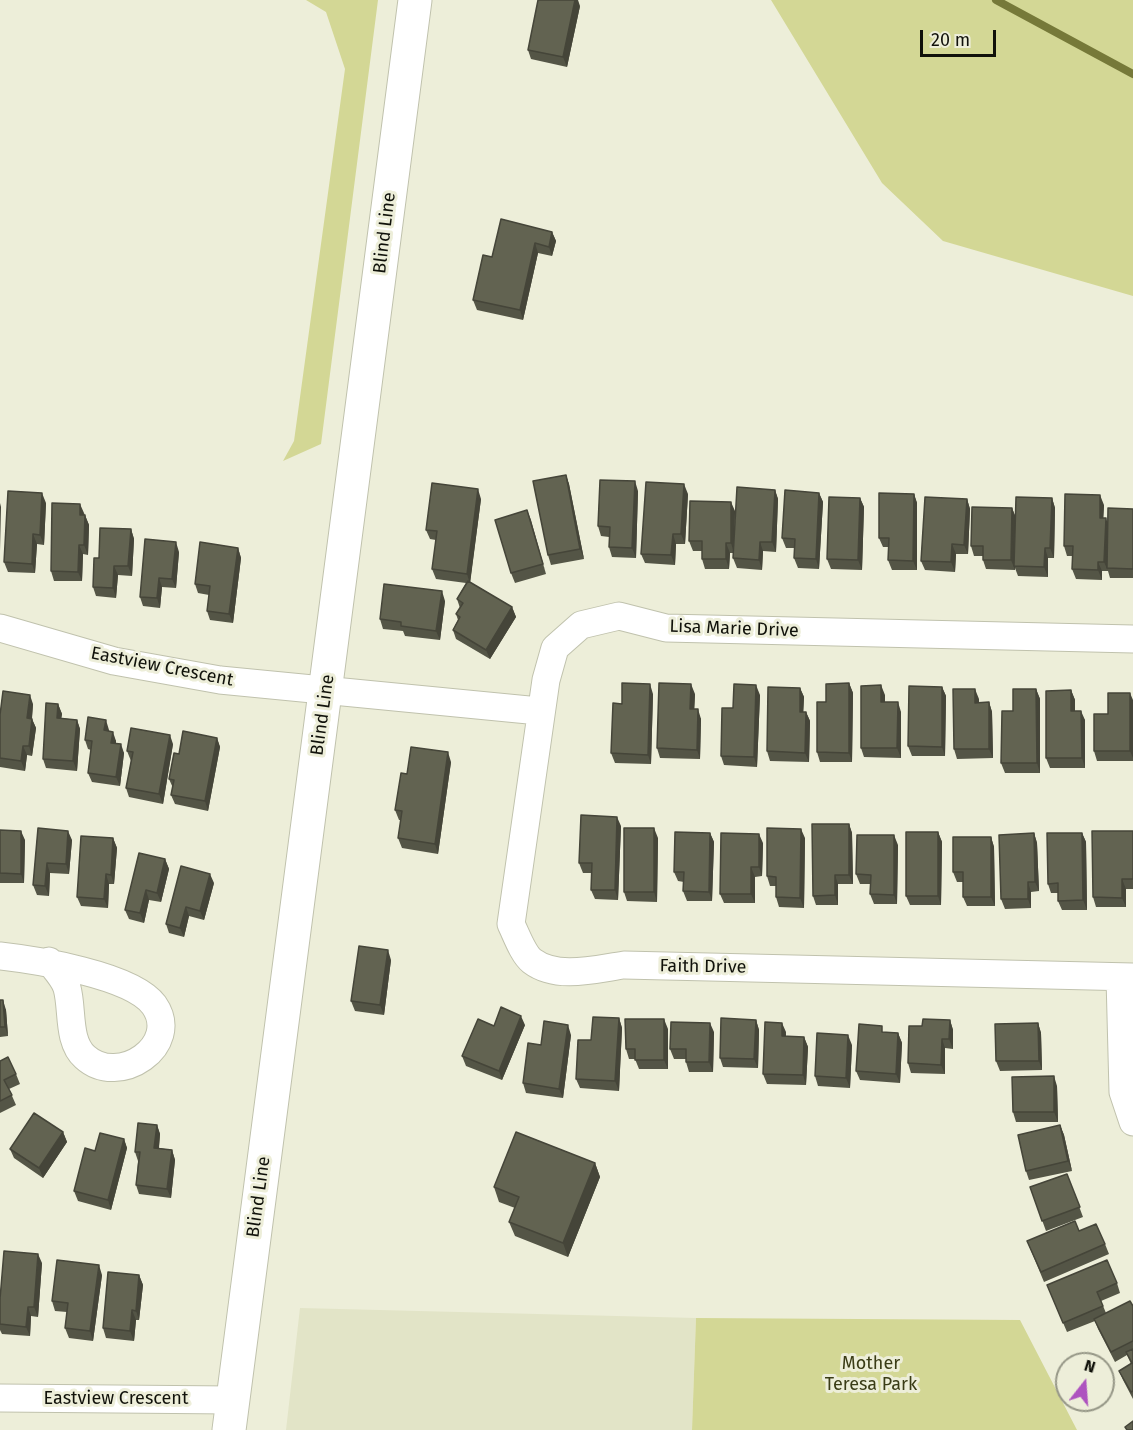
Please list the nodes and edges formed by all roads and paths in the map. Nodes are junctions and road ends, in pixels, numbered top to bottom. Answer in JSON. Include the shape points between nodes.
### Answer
{"nodes":[{"id":1,"x":415,"y":0,"type":"edge"},
{"id":2,"x":0,"y":628,"type":"edge"},
{"id":3,"x":1133,"y":639,"type":"edge"},
{"id":4,"x":326,"y":690,"type":"junction"},
{"id":5,"x":539,"y":711,"type":"junction"},
{"id":6,"x":0,"y":956,"type":"edge"},
{"id":7,"x":49,"y":961,"type":"junction"},
{"id":8,"x":1126,"y":977,"type":"edge"},
{"id":9,"x":1133,"y":1122,"type":"edge"},
{"id":10,"x":0,"y":1398,"type":"edge"},
{"id":11,"x":230,"y":1415,"type":"edge"}],
"edges":[{"from":1,"to":4,"type":"street","name":"Blind Line"},
{"from":2,"to":4,"type":"street","name":"Eastview Crescent","via":[[114,661],[220,680]]},
{"from":3,"to":5,"type":"street","name":"Lisa Marie Drive","via":[[666,628],[619,616],[581,625],[555,648]]},
{"from":4,"to":5,"type":"street"},
{"from":4,"to":11,"type":"street","name":"Blind Line"},
{"from":5,"to":8,"type":"street","name":"Faith Drive","via":[[511,925],[530,960],[547,968],[574,972],[624,966]]},
{"from":6,"to":7,"type":"street"},
{"from":7,"to":7,"type":"street","via":[[139,991],[154,1006],[160,1021],[153,1050],[141,1062],[115,1069],[98,1066],[83,1056],[73,1032],[66,984]]},
{"from":8,"to":9,"type":"street","via":[[1123,1092]]},
{"from":10,"to":11,"type":"street","name":"Eastview Crescent"}]}
